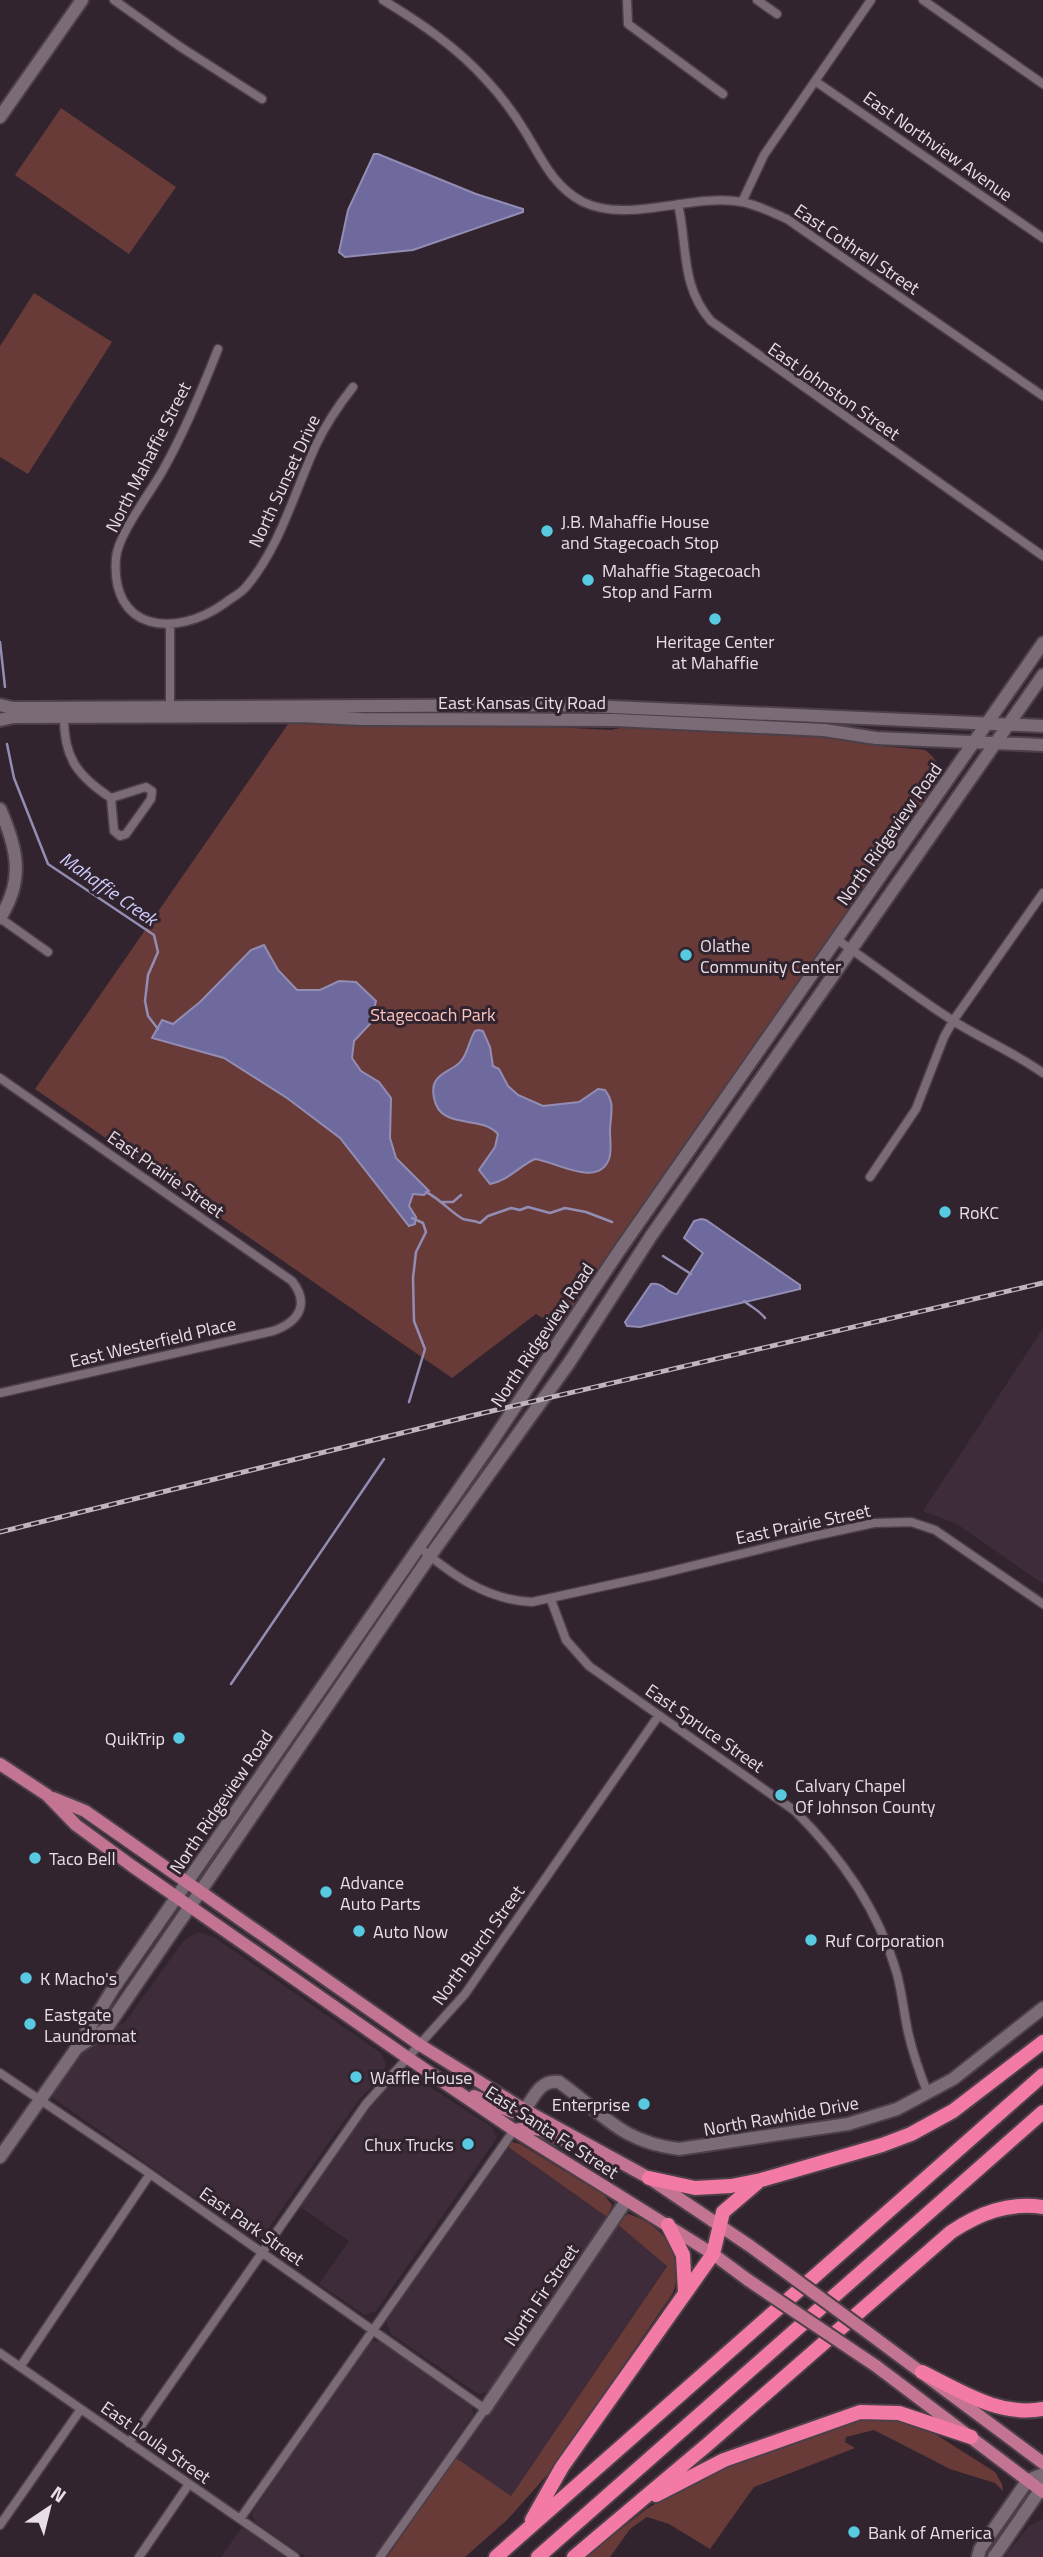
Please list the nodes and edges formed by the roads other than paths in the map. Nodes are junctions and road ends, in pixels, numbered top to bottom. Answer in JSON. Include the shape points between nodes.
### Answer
{"nodes":[{"id":1,"x":82,"y":0,"type":"edge"},
{"id":2,"x":114,"y":0,"type":"edge"},
{"id":3,"x":383,"y":0,"type":"edge"},
{"id":4,"x":626,"y":0,"type":"edge"},
{"id":5,"x":757,"y":0,"type":"edge"},
{"id":6,"x":871,"y":0,"type":"edge"},
{"id":7,"x":923,"y":0,"type":"edge"},
{"id":8,"x":777,"y":14,"type":"dead end"},
{"id":9,"x":815,"y":80,"type":"junction"},
{"id":10,"x":1043,"y":84,"type":"edge"},
{"id":11,"x":723,"y":94,"type":"dead end"},
{"id":12,"x":262,"y":99,"type":"dead end"},
{"id":13,"x":0,"y":117,"type":"edge"},
{"id":14,"x":742,"y":202,"type":"junction"},
{"id":15,"x":678,"y":204,"type":"junction"},
{"id":16,"x":1043,"y":238,"type":"edge"},
{"id":17,"x":218,"y":349,"type":"dead end"},
{"id":18,"x":353,"y":387,"type":"dead end"},
{"id":19,"x":1043,"y":396,"type":"edge"},
{"id":20,"x":1043,"y":556,"type":"edge"},
{"id":21,"x":170,"y":625,"type":"junction"},
{"id":22,"x":1043,"y":643,"type":"edge"},
{"id":23,"x":1043,"y":676,"type":"edge"},
{"id":24,"x":0,"y":705,"type":"edge"},
{"id":25,"x":64,"y":712,"type":"junction"},
{"id":26,"x":170,"y":712,"type":"junction"},
{"id":27,"x":0,"y":720,"type":"edge"},
{"id":28,"x":987,"y":724,"type":"junction"},
{"id":29,"x":1009,"y":725,"type":"junction"},
{"id":30,"x":1043,"y":726,"type":"edge"},
{"id":31,"x":974,"y":743,"type":"junction"},
{"id":32,"x":996,"y":744,"type":"junction"},
{"id":33,"x":1043,"y":745,"type":"edge"},
{"id":34,"x":111,"y":798,"type":"junction"},
{"id":35,"x":0,"y":809,"type":"edge"},
{"id":36,"x":1043,"y":893,"type":"edge"},
{"id":37,"x":0,"y":918,"type":"edge"},
{"id":38,"x":836,"y":939,"type":"junction"},
{"id":39,"x":852,"y":950,"type":"junction"},
{"id":40,"x":48,"y":952,"type":"dead end"},
{"id":41,"x":953,"y":1021,"type":"junction"},
{"id":42,"x":1043,"y":1073,"type":"edge"},
{"id":43,"x":0,"y":1078,"type":"edge"},
{"id":44,"x":870,"y":1177,"type":"dead end"},
{"id":45,"x":302,"y":1305,"type":"joint"},
{"id":46,"x":0,"y":1393,"type":"edge"},
{"id":47,"x":419,"y":1547,"type":"junction"},
{"id":48,"x":430,"y":1556,"type":"junction"},
{"id":49,"x":551,"y":1600,"type":"junction"},
{"id":50,"x":1043,"y":1604,"type":"edge"},
{"id":51,"x":659,"y":1715,"type":"junction"},
{"id":52,"x":0,"y":1764,"type":"edge"},
{"id":53,"x":47,"y":1795,"type":"junction"},
{"id":54,"x":187,"y":1883,"type":"junction"},
{"id":55,"x":201,"y":1892,"type":"junction"},
{"id":56,"x":178,"y":1897,"type":"junction"},
{"id":57,"x":191,"y":1907,"type":"junction"},
{"id":58,"x":1043,"y":2008,"type":"edge"},
{"id":59,"x":1043,"y":2042,"type":"edge"},
{"id":60,"x":420,"y":2045,"type":"junction"},
{"id":61,"x":76,"y":2049,"type":"junction"},
{"id":62,"x":408,"y":2058,"type":"junction"},
{"id":63,"x":0,"y":2073,"type":"edge"},
{"id":64,"x":1043,"y":2075,"type":"edge"},
{"id":65,"x":461,"y":2094,"type":"junction"},
{"id":66,"x":928,"y":2094,"type":"junction"},
{"id":67,"x":40,"y":2101,"type":"junction"},
{"id":68,"x":525,"y":2109,"type":"junction"},
{"id":69,"x":1043,"y":2112,"type":"edge"},
{"id":70,"x":514,"y":2130,"type":"junction"},
{"id":71,"x":579,"y":2141,"type":"junction"},
{"id":72,"x":0,"y":2157,"type":"edge"},
{"id":73,"x":150,"y":2175,"type":"junction"},
{"id":74,"x":649,"y":2178,"type":"junction"},
{"id":75,"x":761,"y":2180,"type":"junction"},
{"id":76,"x":626,"y":2201,"type":"junction"},
{"id":77,"x":1043,"y":2207,"type":"edge"},
{"id":78,"x":719,"y":2224,"type":"junction"},
{"id":79,"x":668,"y":2225,"type":"junction"},
{"id":80,"x":262,"y":2252,"type":"junction"},
{"id":81,"x":713,"y":2254,"type":"junction"},
{"id":82,"x":685,"y":2294,"type":"junction"},
{"id":83,"x":373,"y":2329,"type":"junction"},
{"id":84,"x":0,"y":2353,"type":"edge"},
{"id":85,"x":20,"y":2367,"type":"junction"},
{"id":86,"x":922,"y":2372,"type":"junction"},
{"id":87,"x":81,"y":2409,"type":"junction"},
{"id":88,"x":485,"y":2409,"type":"junction"},
{"id":89,"x":1043,"y":2409,"type":"edge"},
{"id":90,"x":971,"y":2437,"type":"junction"},
{"id":91,"x":129,"y":2443,"type":"junction"},
{"id":92,"x":1043,"y":2463,"type":"edge"},
{"id":93,"x":1043,"y":2474,"type":"edge"},
{"id":94,"x":1028,"y":2480,"type":"junction"},
{"id":95,"x":189,"y":2484,"type":"junction"},
{"id":96,"x":1042,"y":2489,"type":"edge"},
{"id":97,"x":639,"y":2502,"type":"junction"},
{"id":98,"x":240,"y":2519,"type":"junction"},
{"id":99,"x":0,"y":2525,"type":"edge"},
{"id":100,"x":525,"y":2532,"type":"junction"},
{"id":101,"x":139,"y":2557,"type":"edge"},
{"id":102,"x":295,"y":2557,"type":"edge"},
{"id":103,"x":380,"y":2557,"type":"edge"},
{"id":104,"x":496,"y":2557,"type":"edge"},
{"id":105,"x":538,"y":2557,"type":"edge"},
{"id":106,"x":574,"y":2557,"type":"edge"},
{"id":107,"x":978,"y":2557,"type":"edge"},
{"id":108,"x":994,"y":2557,"type":"edge"}],
"edges":[{"from":1,"to":13,"type":"main road"},
{"from":2,"to":12,"type":"street"},
{"from":3,"to":15,"type":"street","name":"East Cothrell Street","via":[[460,53],[513,114],[551,176],[573,196],[604,208]]},
{"from":4,"to":11,"type":"street","via":[[628,24]]},
{"from":5,"to":8,"type":"street"},
{"from":6,"to":9,"type":"street"},
{"from":7,"to":10,"type":"street"},
{"from":9,"to":14,"type":"street","via":[[764,155]]},
{"from":9,"to":16,"type":"street","name":"East Northview Avenue"},
{"from":14,"to":15,"type":"street","name":"East Cothrell Street"},
{"from":14,"to":19,"type":"street","name":"East Cothrell Street","via":[[787,219],[814,236]]},
{"from":15,"to":20,"type":"street","name":"East Johnston Street","via":[[688,282],[711,321]]},
{"from":17,"to":21,"type":"street","name":"North Mahaffie Street","via":[[194,409],[116,555],[117,586],[129,609],[147,621]]},
{"from":18,"to":21,"type":"street","name":"North Sunset Drive","via":[[332,414],[267,555],[244,589],[193,621]]},
{"from":21,"to":26,"type":"street"},
{"from":22,"to":28,"type":"main road","name":"North Ridgeview Road"},
{"from":23,"to":29,"type":"main road","name":"North Ridgeview Road"},
{"from":24,"to":25,"type":"main road","name":"East Kansas City Road"},
{"from":25,"to":26,"type":"main road","name":"East Kansas City Road"},
{"from":25,"to":27,"type":"main road","name":"East Kansas City Road"},
{"from":25,"to":34,"type":"street","via":[[65,741],[74,765]]},
{"from":26,"to":28,"type":"main road","name":"East Kansas City Road","via":[[568,705]]},
{"from":26,"to":31,"type":"main road","name":"East Kansas City Road","via":[[615,720]]},
{"from":28,"to":29,"type":"main road","name":"East Kansas City Road"},
{"from":28,"to":31,"type":"main road","name":"North Ridgeview Road"},
{"from":29,"to":30,"type":"main road","name":"East Kansas City Road"},
{"from":29,"to":32,"type":"main road","name":"North Ridgeview Road"},
{"from":31,"to":32,"type":"main road","name":"East Kansas City Road"},
{"from":31,"to":38,"type":"main road","name":"North Ridgeview Road"},
{"from":32,"to":33,"type":"main road","name":"East Kansas City Road"},
{"from":32,"to":39,"type":"main road","name":"North Ridgeview Road"},
{"from":34,"to":34,"type":"street","via":[[114,831],[120,836],[127,834],[152,791],[146,787]]},
{"from":35,"to":37,"type":"main road","via":[[15,848],[16,873]]},
{"from":36,"to":41,"type":"street"},
{"from":37,"to":40,"type":"street"},
{"from":38,"to":39,"type":"street"},
{"from":38,"to":47,"type":"main road","name":"North Ridgeview Road"},
{"from":39,"to":41,"type":"street"},
{"from":39,"to":48,"type":"main road","name":"North Ridgeview Road","via":[[651,1236],[569,1363]]},
{"from":41,"to":42,"type":"street"},
{"from":41,"to":44,"type":"street","via":[[916,1109]]},
{"from":43,"to":45,"type":"street","name":"East Prairie Street","via":[[292,1280]]},
{"from":45,"to":46,"type":"street","name":"East Westerfield Place","via":[[289,1325],[273,1331]]},
{"from":47,"to":48,"type":"street"},
{"from":47,"to":54,"type":"main road","name":"North Ridgeview Road"},
{"from":48,"to":49,"type":"street","via":[[482,1591],[517,1601]]},
{"from":48,"to":55,"type":"main road","name":"North Ridgeview Road"},
{"from":49,"to":50,"type":"street","name":"East Prairie Street","via":[[814,1535],[874,1523],[911,1522],[935,1530]]},
{"from":49,"to":51,"type":"street","name":"East Spruce Street","via":[[566,1640],[579,1657]]},
{"from":51,"to":60,"type":"street","name":"North Burch Street","via":[[465,1994]]},
{"from":51,"to":66,"type":"street","name":"East Spruce Street","via":[[795,1811],[850,1873],[869,1904],[897,1974],[916,2062]]},
{"from":52,"to":53,"type":"main road","name":"East Santa Fe Street"},
{"from":53,"to":54,"type":"main road","name":"East Santa Fe Street","via":[[85,1811]]},
{"from":53,"to":56,"type":"main road","name":"East Santa Fe Street","via":[[76,1825]]},
{"from":54,"to":55,"type":"main road","name":"East Santa Fe Street"},
{"from":54,"to":56,"type":"main road","name":"North Ridgeview Road"},
{"from":55,"to":57,"type":"main road","name":"North Ridgeview Road"},
{"from":55,"to":60,"type":"main road","name":"East Santa Fe Street"},
{"from":56,"to":57,"type":"main road","name":"East Santa Fe Street"},
{"from":56,"to":61,"type":"main road","name":"North Ridgeview Road"},
{"from":57,"to":61,"type":"main road","name":"North Ridgeview Road","via":[[106,2029]]},
{"from":57,"to":62,"type":"main road","name":"East Santa Fe Street"},
{"from":58,"to":66,"type":"main road","name":"North Rawhide Drive","via":[[953,2080]]},
{"from":59,"to":75,"type":"highway","via":[[930,2125],[882,2145]]},
{"from":60,"to":62,"type":"street","name":"North Burch Street"},
{"from":60,"to":68,"type":"main road","name":"East Santa Fe Street"},
{"from":61,"to":67,"type":"main road","name":"North Ridgeview Road"},
{"from":62,"to":65,"type":"main road","name":"East Santa Fe Street"},
{"from":62,"to":80,"type":"street","name":"North Burch Street","via":[[366,2104]]},
{"from":63,"to":67,"type":"street","name":"East Park Street"},
{"from":64,"to":100,"type":"highway"},
{"from":65,"to":68,"type":"main road","via":[[512,2112]]},
{"from":65,"to":70,"type":"main road","name":"East Santa Fe Street"},
{"from":66,"to":68,"type":"main road","name":"North Rawhide Drive","via":[[848,2124],[678,2149],[627,2135],[559,2082],[544,2084]]},
{"from":67,"to":72,"type":"main road","name":"North Ridgeview Road"},
{"from":67,"to":73,"type":"street","name":"East Park Street"},
{"from":68,"to":71,"type":"main road","name":"East Santa Fe Street"},
{"from":69,"to":105,"type":"highway"},
{"from":70,"to":71,"type":"main road","via":[[528,2127],[558,2139]]},
{"from":70,"to":76,"type":"main road","name":"East Santa Fe Street"},
{"from":70,"to":83,"type":"street"},
{"from":71,"to":74,"type":"main road","name":"East Santa Fe Street"},
{"from":73,"to":80,"type":"street","name":"East Park Street"},
{"from":73,"to":85,"type":"street"},
{"from":74,"to":75,"type":"highway","via":[[709,2189]]},
{"from":74,"to":78,"type":"main road","name":"East Santa Fe Street"},
{"from":75,"to":78,"type":"highway","via":[[729,2205]]},
{"from":76,"to":79,"type":"main road","name":"East Santa Fe Street"},
{"from":76,"to":88,"type":"main road","name":"North Fir Street"},
{"from":77,"to":97,"type":"highway","via":[[997,2208],[951,2232]]},
{"from":78,"to":81,"type":"highway"},
{"from":78,"to":86,"type":"main road","name":"East Santa Fe Street","bridge":true},
{"from":79,"to":81,"type":"main road","name":"East Santa Fe Street"},
{"from":79,"to":82,"type":"highway","via":[[685,2262]]},
{"from":80,"to":83,"type":"street","name":"East Park Street"},
{"from":80,"to":91,"type":"street","name":"North Burch Street"},
{"from":81,"to":82,"type":"highway"},
{"from":81,"to":90,"type":"main road","name":"East Santa Fe Street","bridge":true},
{"from":82,"to":100,"type":"highway","via":[[562,2467]]},
{"from":83,"to":88,"type":"street","name":"East Park Street"},
{"from":83,"to":98,"type":"street"},
{"from":84,"to":85,"type":"street","name":"East Loula Street"},
{"from":85,"to":87,"type":"street","name":"East Loula Street"},
{"from":86,"to":89,"type":"highway","via":[[999,2409]]},
{"from":86,"to":92,"type":"main road","name":"East Santa Fe Street"},
{"from":87,"to":91,"type":"street","name":"East Loula Street"},
{"from":87,"to":99,"type":"street"},
{"from":88,"to":103,"type":"street"},
{"from":90,"to":94,"type":"main road","name":"East Santa Fe Street"},
{"from":90,"to":97,"type":"highway","via":[[899,2413],[860,2412],[724,2460]]},
{"from":91,"to":95,"type":"street","name":"East Loula Street"},
{"from":93,"to":94,"type":"main road"},
{"from":94,"to":96,"type":"main road","name":"East Santa Fe Street"},
{"from":94,"to":107,"type":"main road"},
{"from":95,"to":98,"type":"street","name":"East Loula Street"},
{"from":95,"to":101,"type":"street"},
{"from":96,"to":108,"type":"main road"},
{"from":97,"to":106,"type":"highway"},
{"from":98,"to":102,"type":"street","name":"East Loula Street"},
{"from":100,"to":104,"type":"highway"}]}
